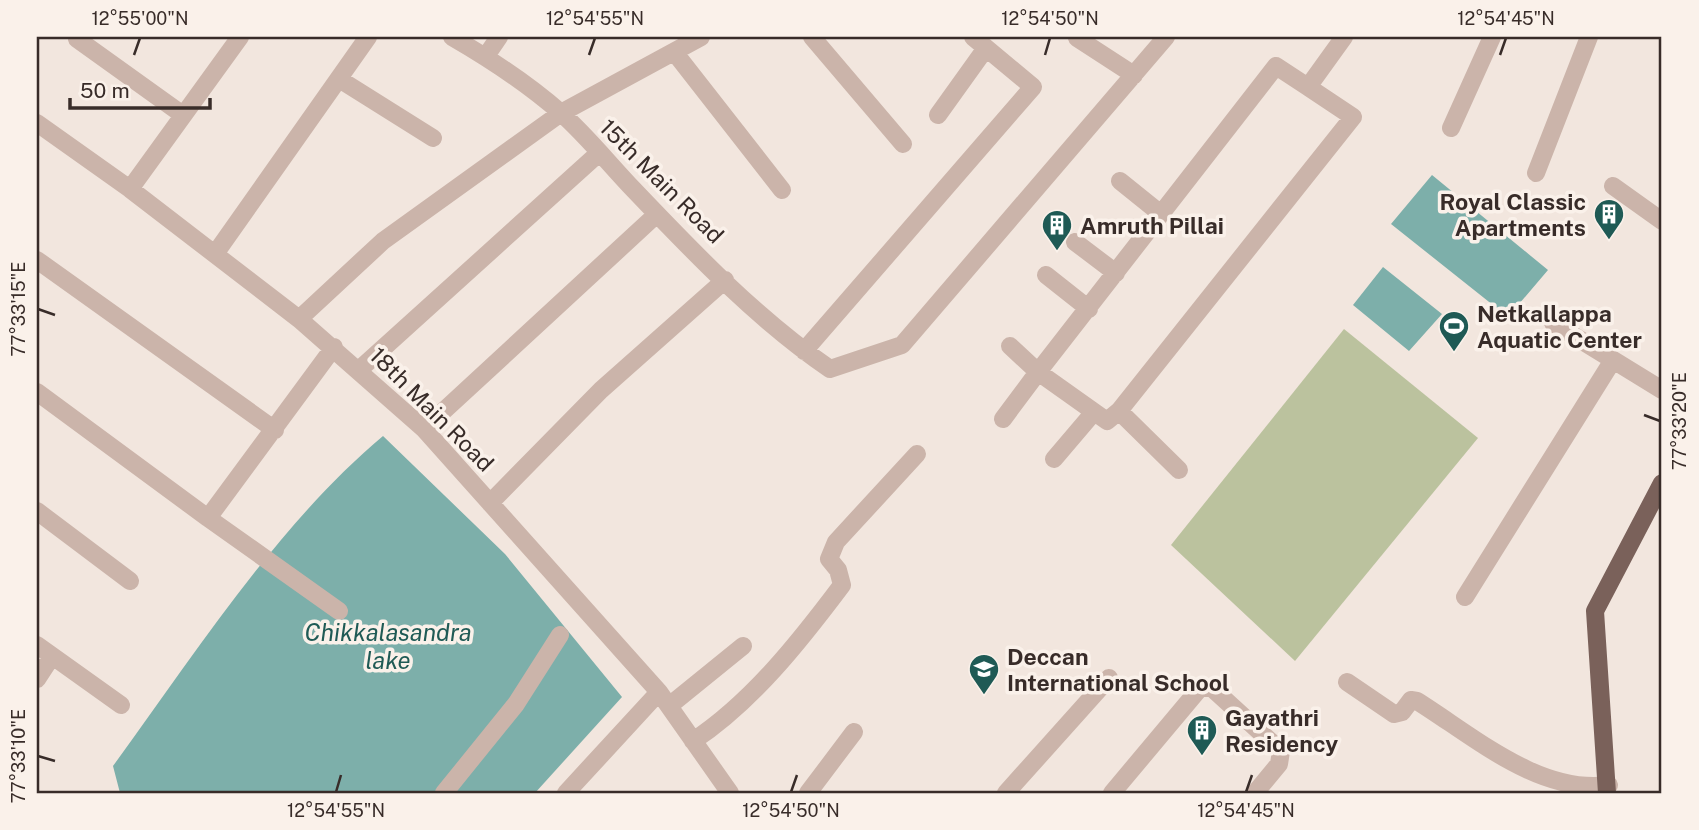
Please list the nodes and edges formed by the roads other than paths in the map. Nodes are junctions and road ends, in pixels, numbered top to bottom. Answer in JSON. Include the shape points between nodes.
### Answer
{"nodes":[{"id":1,"x":240,"y":37,"type":"edge"},
{"id":2,"x":368,"y":37,"type":"edge"},
{"id":3,"x":452,"y":37,"type":"edge"},
{"id":4,"x":499,"y":37,"type":"edge"},
{"id":5,"x":701,"y":37,"type":"edge"},
{"id":6,"x":812,"y":37,"type":"edge"},
{"id":7,"x":1166,"y":37,"type":"edge"},
{"id":8,"x":1344,"y":37,"type":"edge"},
{"id":9,"x":1492,"y":37,"type":"edge"},
{"id":10,"x":1589,"y":37,"type":"edge"},
{"id":11,"x":77,"y":38,"type":"dead end"},
{"id":12,"x":1077,"y":38,"type":"edge"},
{"id":13,"x":980,"y":42,"type":"edge"},
{"id":14,"x":675,"y":53,"type":"junction"},
{"id":15,"x":486,"y":56,"type":"junction"},
{"id":16,"x":1134,"y":75,"type":"junction"},
{"id":17,"x":339,"y":79,"type":"junction"},
{"id":18,"x":1308,"y":87,"type":"junction"},
{"id":19,"x":561,"y":113,"type":"junction"},
{"id":20,"x":183,"y":115,"type":"junction"},
{"id":21,"x":937,"y":115,"type":"dead end"},
{"id":22,"x":37,"y":123,"type":"edge"},
{"id":23,"x":1451,"y":128,"type":"dead end"},
{"id":24,"x":433,"y":138,"type":"dead end"},
{"id":25,"x":903,"y":144,"type":"dead end"},
{"id":26,"x":599,"y":153,"type":"junction"},
{"id":27,"x":1536,"y":173,"type":"dead end"},
{"id":28,"x":1120,"y":181,"type":"dead end"},
{"id":29,"x":1613,"y":186,"type":"dead end"},
{"id":30,"x":130,"y":189,"type":"junction"},
{"id":31,"x":782,"y":190,"type":"dead end"},
{"id":32,"x":657,"y":214,"type":"junction"},
{"id":33,"x":1161,"y":214,"type":"junction"},
{"id":34,"x":1662,"y":221,"type":"edge"},
{"id":35,"x":1075,"y":243,"type":"dead end"},
{"id":36,"x":215,"y":254,"type":"junction"},
{"id":37,"x":37,"y":260,"type":"edge"},
{"id":38,"x":1116,"y":273,"type":"junction"},
{"id":39,"x":1046,"y":275,"type":"dead end"},
{"id":40,"x":726,"y":280,"type":"junction"},
{"id":41,"x":1088,"y":309,"type":"junction"},
{"id":42,"x":299,"y":319,"type":"junction"},
{"id":43,"x":1553,"y":323,"type":"dead end"},
{"id":44,"x":334,"y":346,"type":"junction"},
{"id":45,"x":1010,"y":346,"type":"dead end"},
{"id":46,"x":804,"y":351,"type":"junction"},
{"id":47,"x":1613,"y":360,"type":"junction"},
{"id":48,"x":360,"y":369,"type":"junction"},
{"id":49,"x":1038,"y":372,"type":"junction"},
{"id":50,"x":1662,"y":390,"type":"edge"},
{"id":51,"x":37,"y":392,"type":"edge"},
{"id":52,"x":1119,"y":411,"type":"junction"},
{"id":53,"x":1094,"y":412,"type":"junction"},
{"id":54,"x":1003,"y":419,"type":"dead end"},
{"id":55,"x":275,"y":429,"type":"junction"},
{"id":56,"x":424,"y":429,"type":"junction"},
{"id":57,"x":916,"y":454,"type":"dead end"},
{"id":58,"x":1054,"y":459,"type":"dead end"},
{"id":59,"x":1179,"y":470,"type":"dead end"},
{"id":60,"x":1662,"y":483,"type":"edge"},
{"id":61,"x":490,"y":503,"type":"junction"},
{"id":62,"x":37,"y":511,"type":"edge"},
{"id":63,"x":208,"y":518,"type":"junction"},
{"id":64,"x":130,"y":581,"type":"dead end"},
{"id":65,"x":1465,"y":597,"type":"dead end"},
{"id":66,"x":339,"y":611,"type":"dead end"},
{"id":67,"x":560,"y":635,"type":"dead end"},
{"id":68,"x":37,"y":645,"type":"edge"},
{"id":69,"x":743,"y":646,"type":"dead end"},
{"id":70,"x":52,"y":656,"type":"junction"},
{"id":71,"x":37,"y":678,"type":"edge"},
{"id":72,"x":1109,"y":678,"type":"dead end"},
{"id":73,"x":1348,"y":682,"type":"dead end"},
{"id":74,"x":664,"y":699,"type":"junction"},
{"id":75,"x":121,"y":705,"type":"dead end"},
{"id":76,"x":854,"y":732,"type":"dead end"},
{"id":77,"x":693,"y":741,"type":"junction"},
{"id":78,"x":725,"y":786,"type":"edge"},
{"id":79,"x":1608,"y":789,"type":"edge"},
{"id":80,"x":444,"y":793,"type":"edge"},
{"id":81,"x":566,"y":793,"type":"edge"},
{"id":82,"x":708,"y":793,"type":"edge"},
{"id":83,"x":808,"y":793,"type":"edge"},
{"id":84,"x":1006,"y":793,"type":"edge"},
{"id":85,"x":1112,"y":793,"type":"edge"},
{"id":86,"x":1255,"y":793,"type":"edge"}],
"edges":[{"from":1,"to":20,"type":"street"},
{"from":2,"to":17,"type":"street"},
{"from":3,"to":15,"type":"street","name":"15th Main Road"},
{"from":4,"to":15,"type":"street"},
{"from":5,"to":14,"type":"street"},
{"from":6,"to":25,"type":"street"},
{"from":7,"to":16,"type":"street"},
{"from":8,"to":18,"type":"street"},
{"from":9,"to":23,"type":"street"},
{"from":10,"to":27,"type":"street"},
{"from":11,"to":20,"type":"street"},
{"from":12,"to":16,"type":"street"},
{"from":13,"to":21,"type":"street"},
{"from":13,"to":46,"type":"street","via":[[1033,87]]},
{"from":14,"to":19,"type":"street"},
{"from":14,"to":31,"type":"street"},
{"from":15,"to":19,"type":"street","name":"15th Main Road"},
{"from":16,"to":46,"type":"street","name":"15th Main Road","via":[[902,345],[830,369]]},
{"from":17,"to":24,"type":"street"},
{"from":17,"to":36,"type":"street"},
{"from":18,"to":33,"type":"street","via":[[1276,66]]},
{"from":18,"to":52,"type":"street","via":[[1353,117]]},
{"from":19,"to":26,"type":"street","name":"15th Main Road"},
{"from":19,"to":42,"type":"street","via":[[383,241]]},
{"from":20,"to":30,"type":"street"},
{"from":22,"to":30,"type":"street","name":"18th Main Road"},
{"from":26,"to":32,"type":"street","name":"15th Main Road"},
{"from":26,"to":48,"type":"street"},
{"from":28,"to":33,"type":"street"},
{"from":29,"to":34,"type":"street"},
{"from":30,"to":36,"type":"street","name":"18th Main Road"},
{"from":32,"to":40,"type":"street","name":"15th Main Road"},
{"from":32,"to":56,"type":"street"},
{"from":33,"to":38,"type":"street"},
{"from":35,"to":38,"type":"street"},
{"from":36,"to":42,"type":"street","name":"18th Main Road"},
{"from":37,"to":55,"type":"street"},
{"from":38,"to":41,"type":"street"},
{"from":39,"to":41,"type":"street"},
{"from":40,"to":46,"type":"street","name":"15th Main Road"},
{"from":40,"to":61,"type":"street","via":[[601,390]]},
{"from":41,"to":49,"type":"street"},
{"from":42,"to":44,"type":"street","name":"18th Main Road"},
{"from":43,"to":47,"type":"street"},
{"from":44,"to":48,"type":"street","name":"18th Main Road"},
{"from":44,"to":55,"type":"street"},
{"from":45,"to":49,"type":"street"},
{"from":47,"to":50,"type":"street"},
{"from":47,"to":65,"type":"street"},
{"from":48,"to":56,"type":"street","name":"18th Main Road"},
{"from":49,"to":53,"type":"street"},
{"from":49,"to":54,"type":"street"},
{"from":51,"to":63,"type":"street"},
{"from":52,"to":53,"type":"street","via":[[1107,422]]},
{"from":52,"to":59,"type":"street"},
{"from":53,"to":58,"type":"street"},
{"from":55,"to":63,"type":"street"},
{"from":56,"to":61,"type":"street","name":"18th Main Road"},
{"from":57,"to":77,"type":"street","via":[[836,542],[829,559],[842,585],[821,614],[742,703]]},
{"from":60,"to":79,"type":"main road","via":[[1595,611]]},
{"from":61,"to":74,"type":"street","name":"18th Main Road"},
{"from":62,"to":64,"type":"street"},
{"from":63,"to":66,"type":"street"},
{"from":67,"to":80,"type":"street","via":[[516,705]]},
{"from":68,"to":70,"type":"street"},
{"from":69,"to":74,"type":"street"},
{"from":70,"to":71,"type":"street"},
{"from":70,"to":75,"type":"street"},
{"from":72,"to":84,"type":"street"},
{"from":73,"to":79,"type":"street","via":[[1394,714],[1402,712],[1411,700],[1417,701],[1541,777],[1568,786]]},
{"from":74,"to":77,"type":"street","name":"18th Main Road"},
{"from":74,"to":81,"type":"street"},
{"from":76,"to":83,"type":"street"},
{"from":77,"to":78,"type":"street","name":"18th Main Road"},
{"from":78,"to":82,"type":"street"},
{"from":85,"to":86,"type":"street","via":[[1200,688],[1212,688],[1281,751],[1279,764]]}]}
